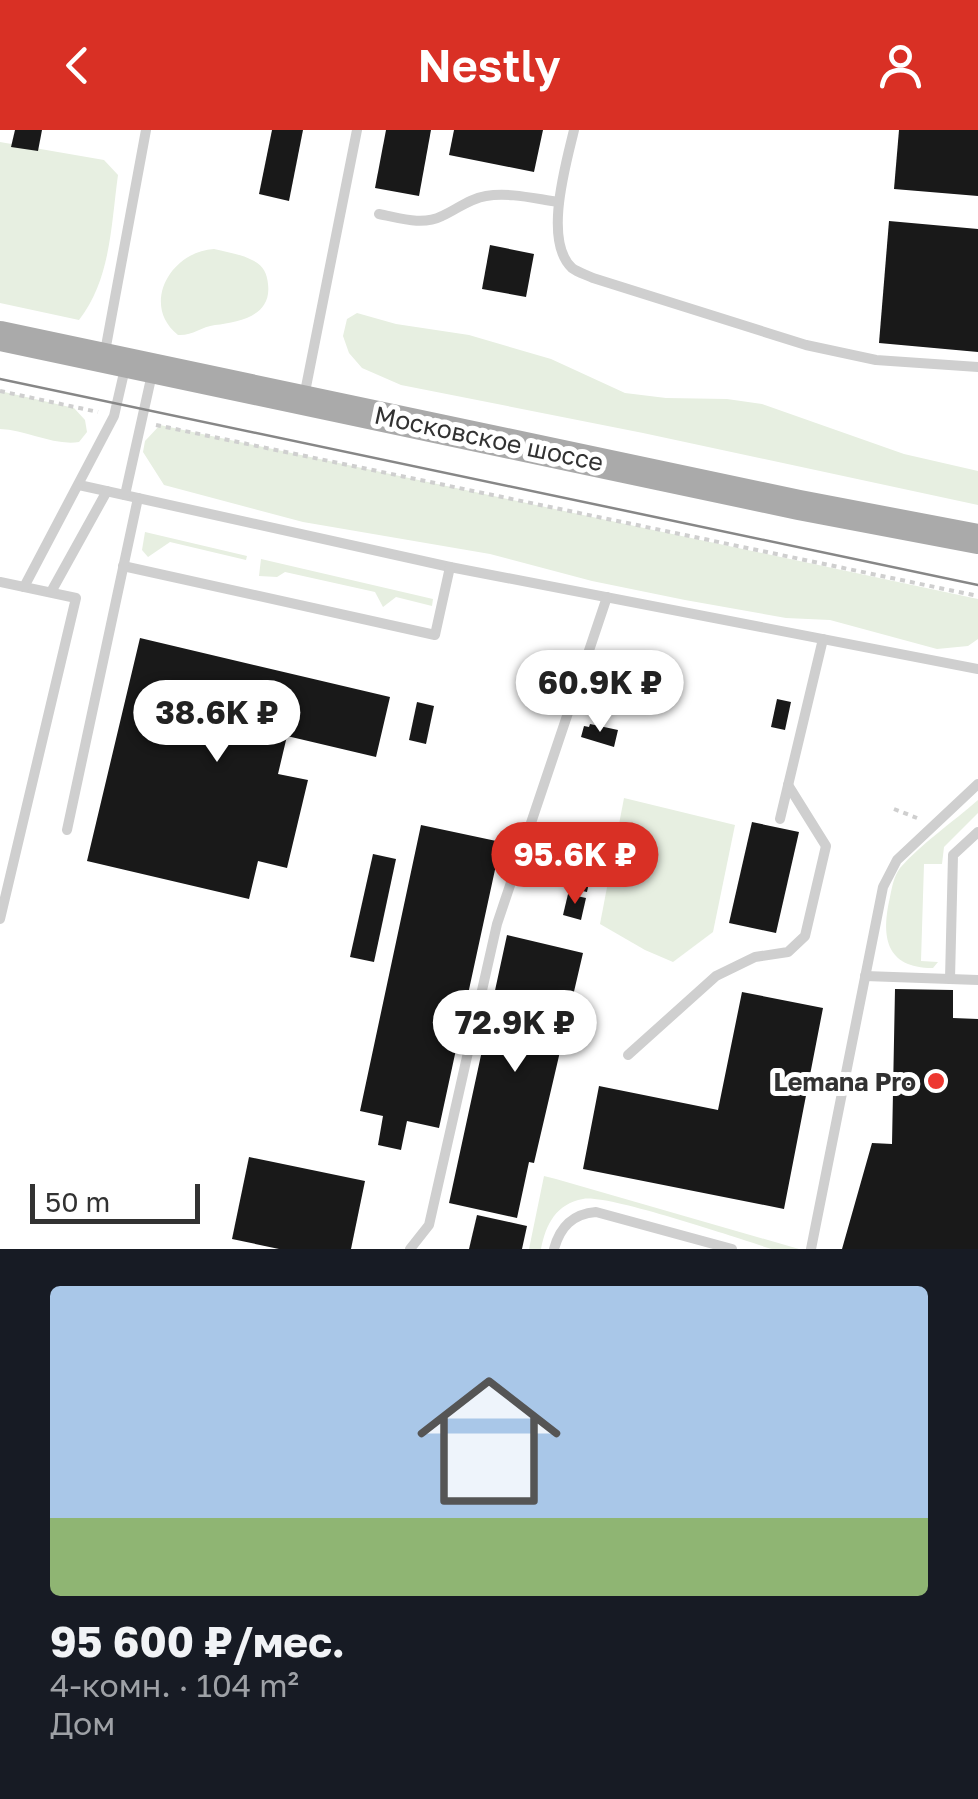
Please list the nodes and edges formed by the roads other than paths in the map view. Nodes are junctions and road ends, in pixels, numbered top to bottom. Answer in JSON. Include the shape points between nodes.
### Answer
{"nodes":[{"id":1,"x":146,"y":130,"type":"edge"},
{"id":2,"x":357,"y":130,"type":"edge"},
{"id":3,"x":574,"y":130,"type":"edge"},
{"id":4,"x":559,"y":202,"type":"junction"},
{"id":5,"x":379,"y":214,"type":"dead end"},
{"id":6,"x":0,"y":336,"type":"edge"},
{"id":7,"x":128,"y":363,"type":"junction"},
{"id":8,"x":978,"y":367,"type":"edge"},
{"id":9,"x":304,"y":398,"type":"junction"},
{"id":10,"x":79,"y":484,"type":"junction"},
{"id":11,"x":107,"y":491,"type":"junction"},
{"id":12,"x":125,"y":495,"type":"junction"},
{"id":13,"x":138,"y":498,"type":"junction"},
{"id":14,"x":978,"y":539,"type":"edge"},
{"id":15,"x":124,"y":566,"type":"junction"},
{"id":16,"x":450,"y":567,"type":"junction"},
{"id":17,"x":0,"y":582,"type":"edge"},
{"id":18,"x":24,"y":587,"type":"junction"},
{"id":19,"x":51,"y":592,"type":"junction"},
{"id":20,"x":606,"y":597,"type":"junction"},
{"id":21,"x":822,"y":639,"type":"junction"},
{"id":22,"x":978,"y":668,"type":"edge"},
{"id":23,"x":978,"y":784,"type":"edge"},
{"id":24,"x":788,"y":785,"type":"junction"},
{"id":25,"x":780,"y":818,"type":"dead end"},
{"id":26,"x":68,"y":830,"type":"dead end"},
{"id":27,"x":978,"y":832,"type":"edge"},
{"id":28,"x":0,"y":919,"type":"edge"},
{"id":29,"x":864,"y":976,"type":"junction"},
{"id":30,"x":950,"y":979,"type":"junction"},
{"id":31,"x":978,"y":980,"type":"edge"},
{"id":32,"x":628,"y":1055,"type":"dead end"},
{"id":33,"x":410,"y":1249,"type":"edge"},
{"id":34,"x":554,"y":1249,"type":"edge"},
{"id":35,"x":732,"y":1249,"type":"edge"},
{"id":36,"x":811,"y":1249,"type":"edge"}],
"edges":[{"from":1,"to":7,"type":"lane"},
{"from":2,"to":9,"type":"lane"},
{"from":3,"to":4,"type":"lane"},
{"from":4,"to":5,"type":"lane","via":[[487,196],[427,220]]},
{"from":4,"to":8,"type":"lane","via":[[562,254],[573,269],[593,278],[806,345],[876,360]]},
{"from":6,"to":7,"type":"main road","name":"Московское шоссе"},
{"from":7,"to":9,"type":"main road","name":"Московское шоссе"},
{"from":7,"to":10,"type":"lane","via":[[114,416]]},
{"from":7,"to":12,"type":"lane","via":[[142,422]]},
{"from":9,"to":14,"type":"main road","name":"Московское шоссе"},
{"from":10,"to":11,"type":"lane"},
{"from":10,"to":18,"type":"lane"},
{"from":11,"to":12,"type":"lane"},
{"from":11,"to":19,"type":"lane"},
{"from":12,"to":13,"type":"lane"},
{"from":13,"to":15,"type":"lane"},
{"from":13,"to":16,"type":"lane"},
{"from":15,"to":16,"type":"lane","via":[[435,634]]},
{"from":15,"to":26,"type":"lane"},
{"from":16,"to":20,"type":"lane"},
{"from":17,"to":18,"type":"lane"},
{"from":18,"to":19,"type":"lane"},
{"from":19,"to":28,"type":"lane","via":[[76,598]]},
{"from":20,"to":21,"type":"lane"},
{"from":20,"to":33,"type":"lane","via":[[497,924],[429,1225]]},
{"from":21,"to":22,"type":"lane"},
{"from":21,"to":24,"type":"lane"},
{"from":23,"to":29,"type":"lane","via":[[888,874]]},
{"from":24,"to":25,"type":"lane"},
{"from":24,"to":32,"type":"lane","via":[[826,846],[805,936],[788,952],[755,957],[716,976]]},
{"from":27,"to":30,"type":"lane","via":[[953,855]]},
{"from":29,"to":30,"type":"lane"},
{"from":29,"to":36,"type":"lane"},
{"from":30,"to":31,"type":"lane"},
{"from":34,"to":35,"type":"lane","via":[[571,1220],[596,1212]]}]}
